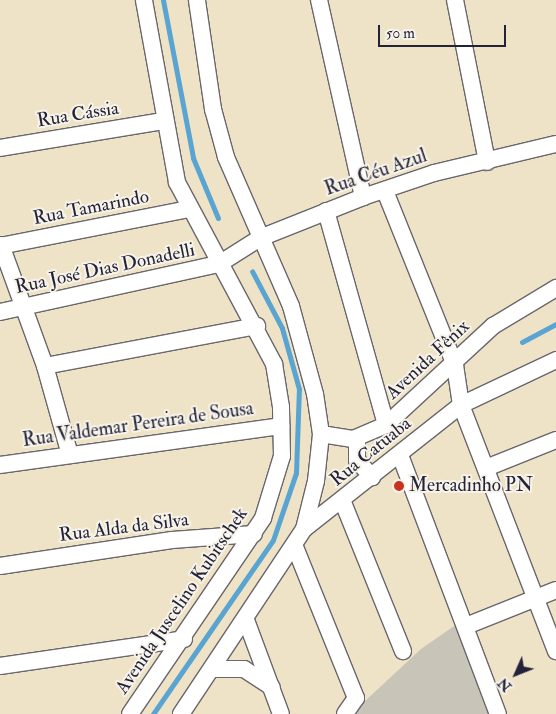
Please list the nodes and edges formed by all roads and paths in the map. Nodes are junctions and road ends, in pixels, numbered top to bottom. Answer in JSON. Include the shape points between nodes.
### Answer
{"nodes":[{"id":1,"x":144,"y":0,"type":"edge"},
{"id":2,"x":197,"y":0,"type":"edge"},
{"id":3,"x":319,"y":0,"type":"edge"},
{"id":4,"x":455,"y":0,"type":"edge"},
{"id":5,"x":163,"y":121,"type":"junction"},
{"id":6,"x":556,"y":144,"type":"edge"},
{"id":7,"x":0,"y":148,"type":"edge"},
{"id":8,"x":487,"y":162,"type":"junction"},
{"id":9,"x":384,"y":191,"type":"junction"},
{"id":10,"x":363,"y":197,"type":"junction"},
{"id":11,"x":189,"y":209,"type":"junction"},
{"id":12,"x":326,"y":211,"type":"junction"},
{"id":13,"x":260,"y":238,"type":"junction"},
{"id":14,"x":1,"y":245,"type":"edge"},
{"id":15,"x":219,"y":264,"type":"junction"},
{"id":16,"x":556,"y":288,"type":"edge"},
{"id":17,"x":25,"y":309,"type":"junction"},
{"id":18,"x":0,"y":312,"type":"edge"},
{"id":19,"x":257,"y":326,"type":"junction"},
{"id":20,"x":556,"y":360,"type":"edge"},
{"id":21,"x":454,"y":365,"type":"junction"},
{"id":22,"x":45,"y":366,"type":"junction"},
{"id":23,"x":461,"y":405,"type":"junction"},
{"id":24,"x":386,"y":425,"type":"junction"},
{"id":25,"x":281,"y":426,"type":"junction"},
{"id":26,"x":320,"y":434,"type":"junction"},
{"id":27,"x":357,"y":438,"type":"junction"},
{"id":28,"x":556,"y":440,"type":"edge"},
{"id":29,"x":400,"y":455,"type":"junction"},
{"id":30,"x":70,"y":456,"type":"junction"},
{"id":31,"x":0,"y":465,"type":"edge"},
{"id":32,"x":486,"y":468,"type":"junction"},
{"id":33,"x":372,"y":477,"type":"junction"},
{"id":34,"x":342,"y":500,"type":"junction"},
{"id":35,"x":304,"y":529,"type":"junction"},
{"id":36,"x":254,"y":534,"type":"junction"},
{"id":37,"x":294,"y":547,"type":"junction"},
{"id":38,"x":0,"y":566,"type":"edge"},
{"id":39,"x":556,"y":590,"type":"edge"},
{"id":40,"x":536,"y":598,"type":"junction"},
{"id":41,"x":246,"y":620,"type":"junction"},
{"id":42,"x":466,"y":626,"type":"junction"},
{"id":43,"x":184,"y":639,"type":"junction"},
{"id":44,"x":403,"y":651,"type":"dead end"},
{"id":45,"x":556,"y":652,"type":"edge"},
{"id":46,"x":0,"y":666,"type":"edge"},
{"id":47,"x":212,"y":669,"type":"junction"},
{"id":48,"x":272,"y":687,"type":"junction"},
{"id":49,"x":130,"y":714,"type":"edge"},
{"id":50,"x":181,"y":714,"type":"edge"},
{"id":51,"x":281,"y":714,"type":"edge"},
{"id":52,"x":346,"y":714,"type":"edge"},
{"id":53,"x":498,"y":714,"type":"edge"}],
"edges":[{"from":1,"to":5,"type":"street","name":"Avenida Juscelino Kubitschek"},
{"from":2,"to":13,"type":"street","via":[[213,110],[237,190]]},
{"from":3,"to":10,"type":"street"},
{"from":4,"to":8,"type":"street"},
{"from":5,"to":7,"type":"street","name":"Rua Cássia"},
{"from":5,"to":11,"type":"street","name":"Avenida Juscelino Kubitschek"},
{"from":6,"to":8,"type":"street","name":"Rua Céu Azul"},
{"from":8,"to":9,"type":"street","name":"Rua Céu Azul","via":[[434,173]]},
{"from":9,"to":10,"type":"street","name":"Rua Céu Azul"},
{"from":9,"to":21,"type":"street"},
{"from":10,"to":12,"type":"street","name":"Rua Céu Azul"},
{"from":11,"to":14,"type":"street","name":"Rua Tamarindo"},
{"from":11,"to":15,"type":"street","name":"Avenida Juscelino Kubitschek"},
{"from":12,"to":13,"type":"street","name":"Rua Céu Azul"},
{"from":12,"to":24,"type":"street"},
{"from":13,"to":15,"type":"street","name":"Rua Céu Azul"},
{"from":13,"to":26,"type":"street","via":[[298,330]]},
{"from":14,"to":17,"type":"street"},
{"from":15,"to":17,"type":"street","name":"Rua José Dias Donadelli"},
{"from":15,"to":19,"type":"street","name":"Avenida Juscelino Kubitschek"},
{"from":16,"to":21,"type":"street","name":"Avenida Fênix","via":[[493,326]]},
{"from":17,"to":18,"type":"street","name":"Rua José Dias Donadelli"},
{"from":17,"to":22,"type":"street"},
{"from":19,"to":22,"type":"street"},
{"from":19,"to":25,"type":"street","name":"Avenida Juscelino Kubitschek","via":[[274,364]]},
{"from":20,"to":23,"type":"street","name":"Rua Catuaba"},
{"from":21,"to":23,"type":"street"},
{"from":21,"to":24,"type":"street","name":"Avenida Fênix"},
{"from":22,"to":30,"type":"street"},
{"from":23,"to":29,"type":"street","name":"Rua Catuaba"},
{"from":23,"to":32,"type":"street"},
{"from":24,"to":27,"type":"street","name":"Avenida Fênix"},
{"from":25,"to":30,"type":"street","name":"Rua Valdemar Pereira de Sousa"},
{"from":25,"to":36,"type":"street","name":"Avenida Juscelino Kubitschek","via":[[282,456],[272,495]]},
{"from":26,"to":27,"type":"street"},
{"from":26,"to":35,"type":"street","via":[[316,481]]},
{"from":27,"to":33,"type":"street","via":[[357,460]]},
{"from":28,"to":32,"type":"street"},
{"from":29,"to":33,"type":"street","name":"Rua Catuaba"},
{"from":29,"to":42,"type":"street"},
{"from":30,"to":31,"type":"street","name":"Rua Valdemar Pereira de Sousa"},
{"from":32,"to":40,"type":"street"},
{"from":33,"to":34,"type":"street","name":"Rua Catuaba"},
{"from":34,"to":35,"type":"street","name":"Rua Catuaba"},
{"from":34,"to":44,"type":"street"},
{"from":35,"to":37,"type":"street"},
{"from":36,"to":38,"type":"street","name":"Rua Alda da Silva","via":[[172,540]]},
{"from":36,"to":43,"type":"street","name":"Avenida Juscelino Kubitschek"},
{"from":37,"to":41,"type":"street"},
{"from":37,"to":52,"type":"street","via":[[356,698]]},
{"from":39,"to":40,"type":"street"},
{"from":40,"to":42,"type":"street"},
{"from":40,"to":45,"type":"street"},
{"from":41,"to":47,"type":"street"},
{"from":41,"to":48,"type":"street"},
{"from":42,"to":53,"type":"street"},
{"from":43,"to":46,"type":"street"},
{"from":43,"to":49,"type":"street","name":"Avenida Juscelino Kubitschek"},
{"from":47,"to":48,"type":"street","via":[[244,669]]},
{"from":47,"to":50,"type":"street"},
{"from":48,"to":51,"type":"street"}]}
